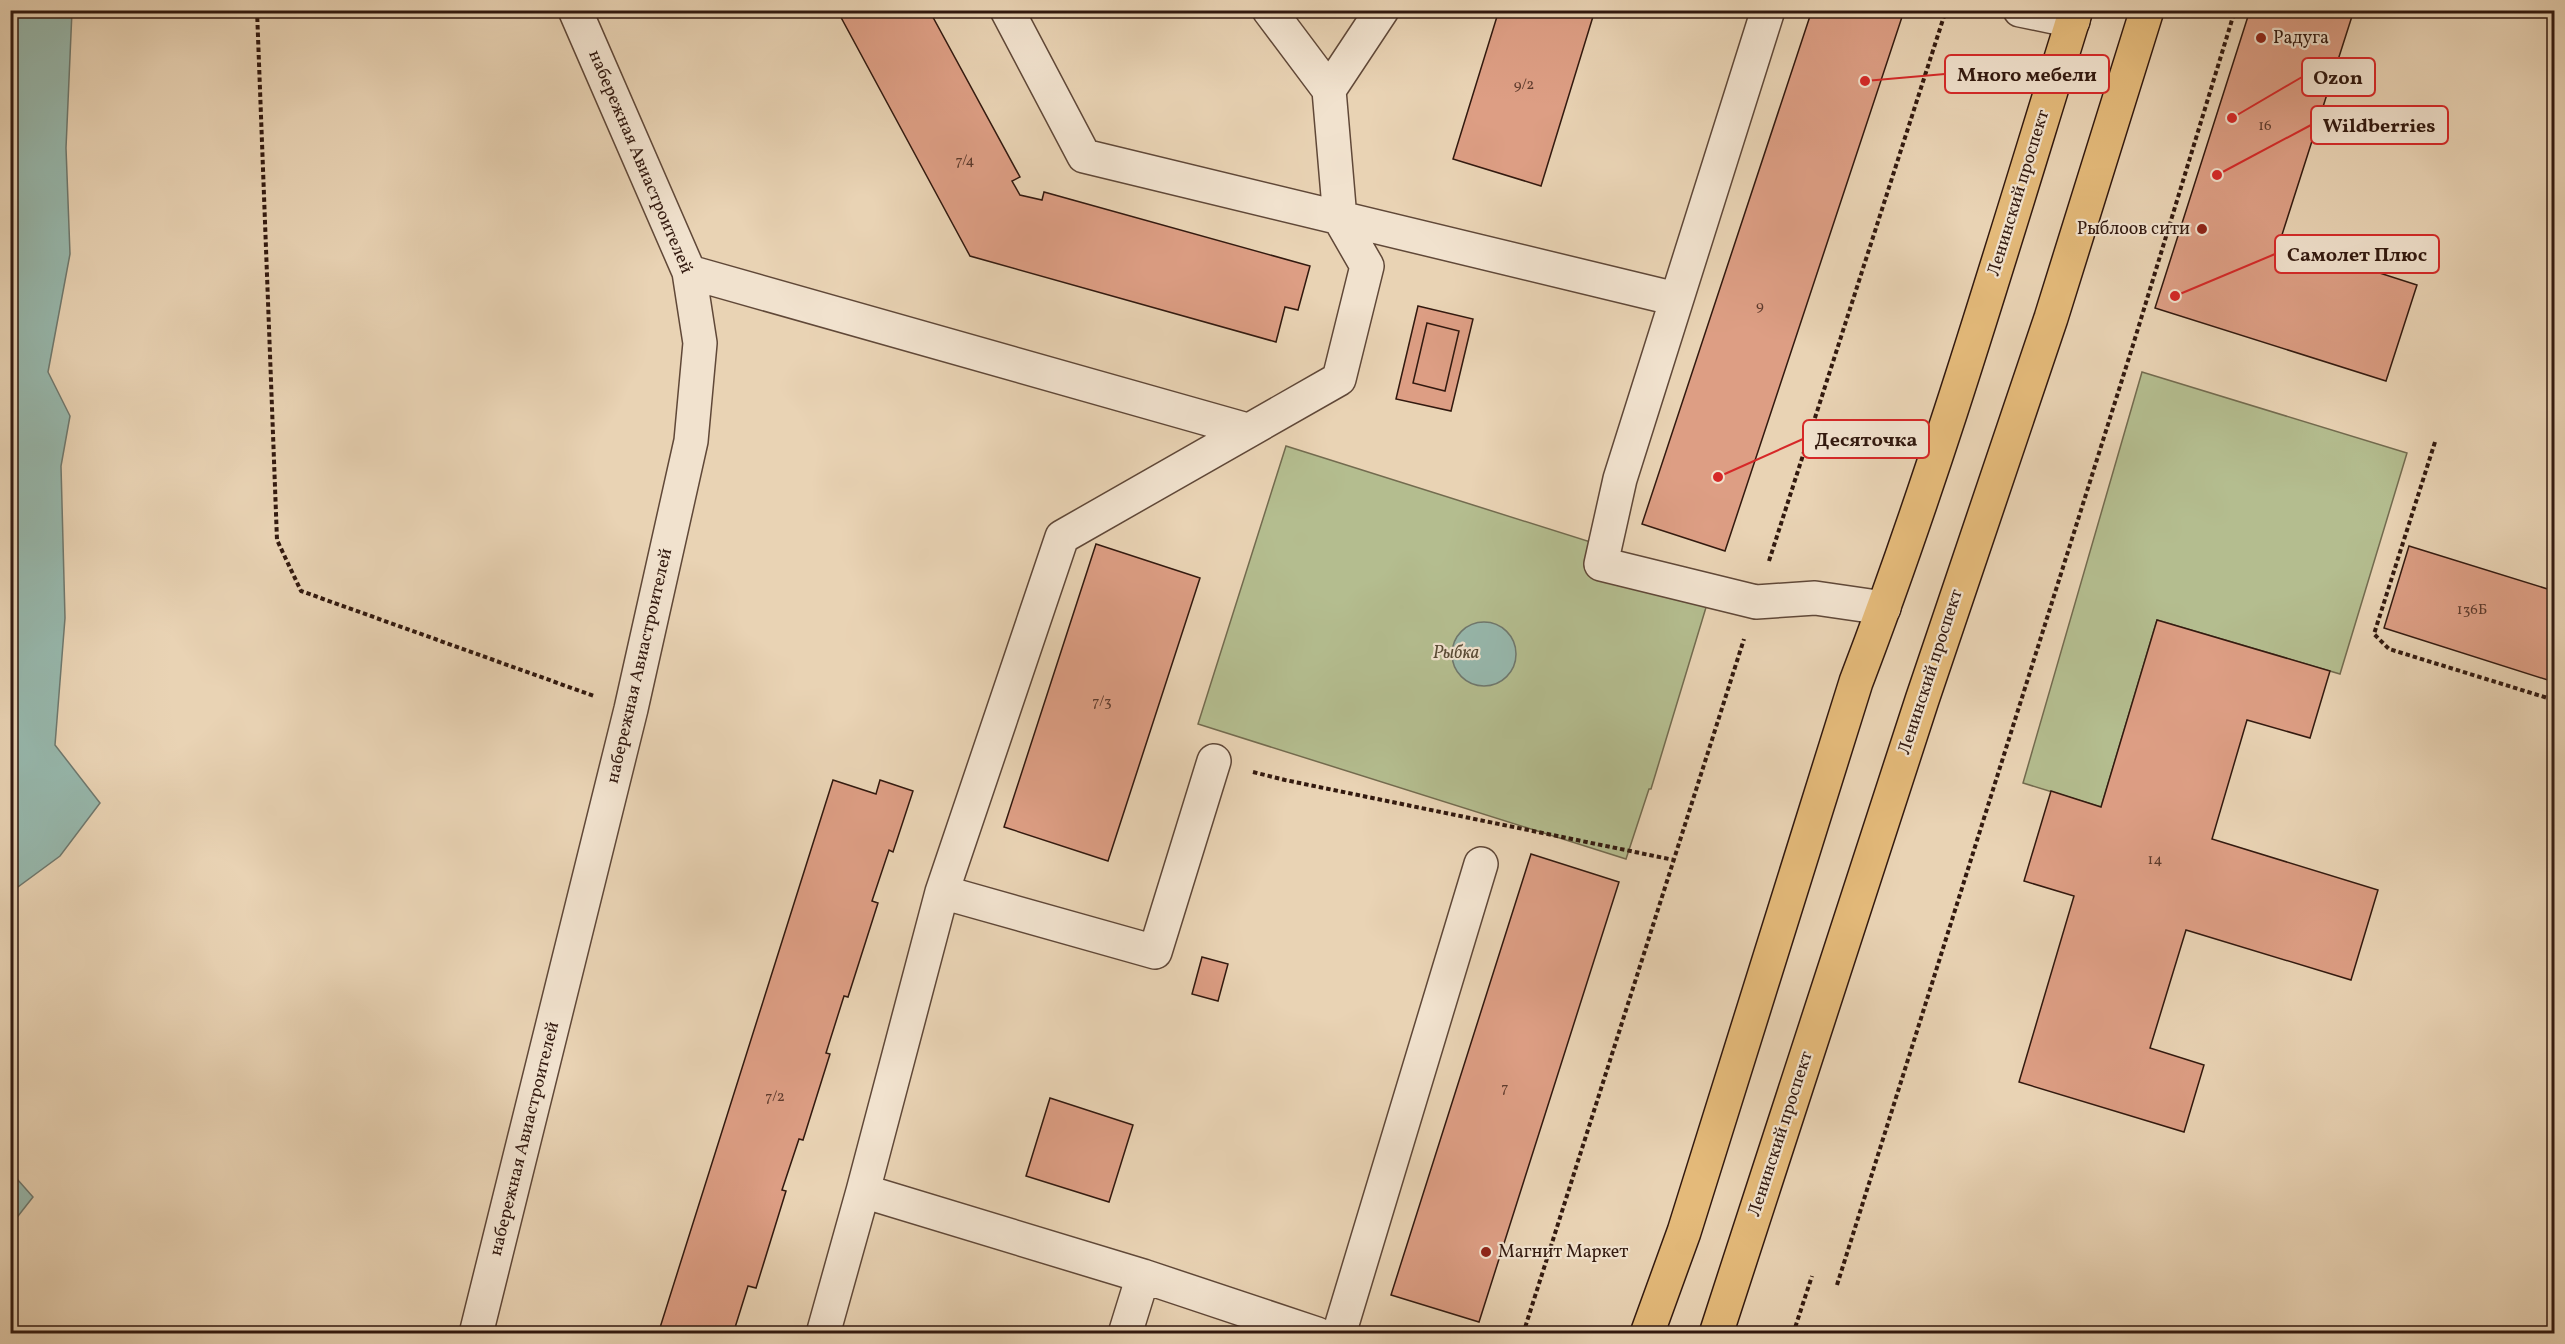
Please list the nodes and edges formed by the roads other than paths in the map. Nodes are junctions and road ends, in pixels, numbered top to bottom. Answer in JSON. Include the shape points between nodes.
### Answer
{"nodes":[{"id":1,"x":575,"y":10,"type":"edge"},
{"id":2,"x":1007,"y":10,"type":"edge"},
{"id":3,"x":1269,"y":10,"type":"edge"},
{"id":4,"x":1382,"y":10,"type":"edge"},
{"id":5,"x":1768,"y":10,"type":"edge"},
{"id":6,"x":2020,"y":10,"type":"edge"},
{"id":7,"x":2147,"y":10,"type":"edge"},
{"id":8,"x":2074,"y":16,"type":"edge"},
{"id":9,"x":1329,"y":90,"type":"junction"},
{"id":10,"x":1340,"y":219,"type":"junction"},
{"id":11,"x":689,"y":272,"type":"junction"},
{"id":12,"x":1676,"y":299,"type":"junction"},
{"id":13,"x":1247,"y":430,"type":"junction"},
{"id":14,"x":1884,"y":608,"type":"junction"},
{"id":15,"x":1214,"y":761,"type":"dead end"},
{"id":16,"x":1481,"y":864,"type":"dead end"},
{"id":17,"x":942,"y":892,"type":"junction"},
{"id":18,"x":863,"y":1191,"type":"junction"},
{"id":19,"x":1143,"y":1276,"type":"junction"},
{"id":20,"x":477,"y":1334,"type":"edge"},
{"id":21,"x":823,"y":1334,"type":"edge"},
{"id":22,"x":1125,"y":1334,"type":"edge"},
{"id":23,"x":1317,"y":1334,"type":"edge"},
{"id":24,"x":1339,"y":1334,"type":"edge"},
{"id":25,"x":1647,"y":1334,"type":"edge"},
{"id":26,"x":1716,"y":1334,"type":"edge"}],
"edges":[{"from":1,"to":11,"type":"street","name":"набережная Авиастроителей"},
{"from":2,"to":10,"type":"street","via":[[1083,156]]},
{"from":3,"to":9,"type":"street"},
{"from":4,"to":9,"type":"street"},
{"from":5,"to":12,"type":"street"},
{"from":6,"to":8,"type":"street"},
{"from":7,"to":26,"type":"main road","name":"Ленинский проспект","via":[[2051,318]]},
{"from":8,"to":14,"type":"main road","name":"Ленинский проспект","via":[[1984,309]]},
{"from":9,"to":10,"type":"street"},
{"from":10,"to":12,"type":"street"},
{"from":10,"to":13,"type":"street","via":[[1367,266],[1339,379]]},
{"from":11,"to":13,"type":"street"},
{"from":11,"to":20,"type":"street","name":"набережная Авиастроителей","via":[[700,343],[691,441],[631,709]]},
{"from":12,"to":14,"type":"street","via":[[1620,479],[1601,564],[1756,602],[1815,598]]},
{"from":13,"to":17,"type":"street","via":[[1062,537]]},
{"from":14,"to":25,"type":"main road","name":"Ленинский проспект","via":[[1856,682],[1684,1232]]},
{"from":15,"to":17,"type":"street","via":[[1155,952]]},
{"from":16,"to":24,"type":"street"},
{"from":17,"to":18,"type":"street"},
{"from":18,"to":19,"type":"street"},
{"from":18,"to":21,"type":"street"},
{"from":19,"to":22,"type":"street"},
{"from":19,"to":23,"type":"street"}]}
